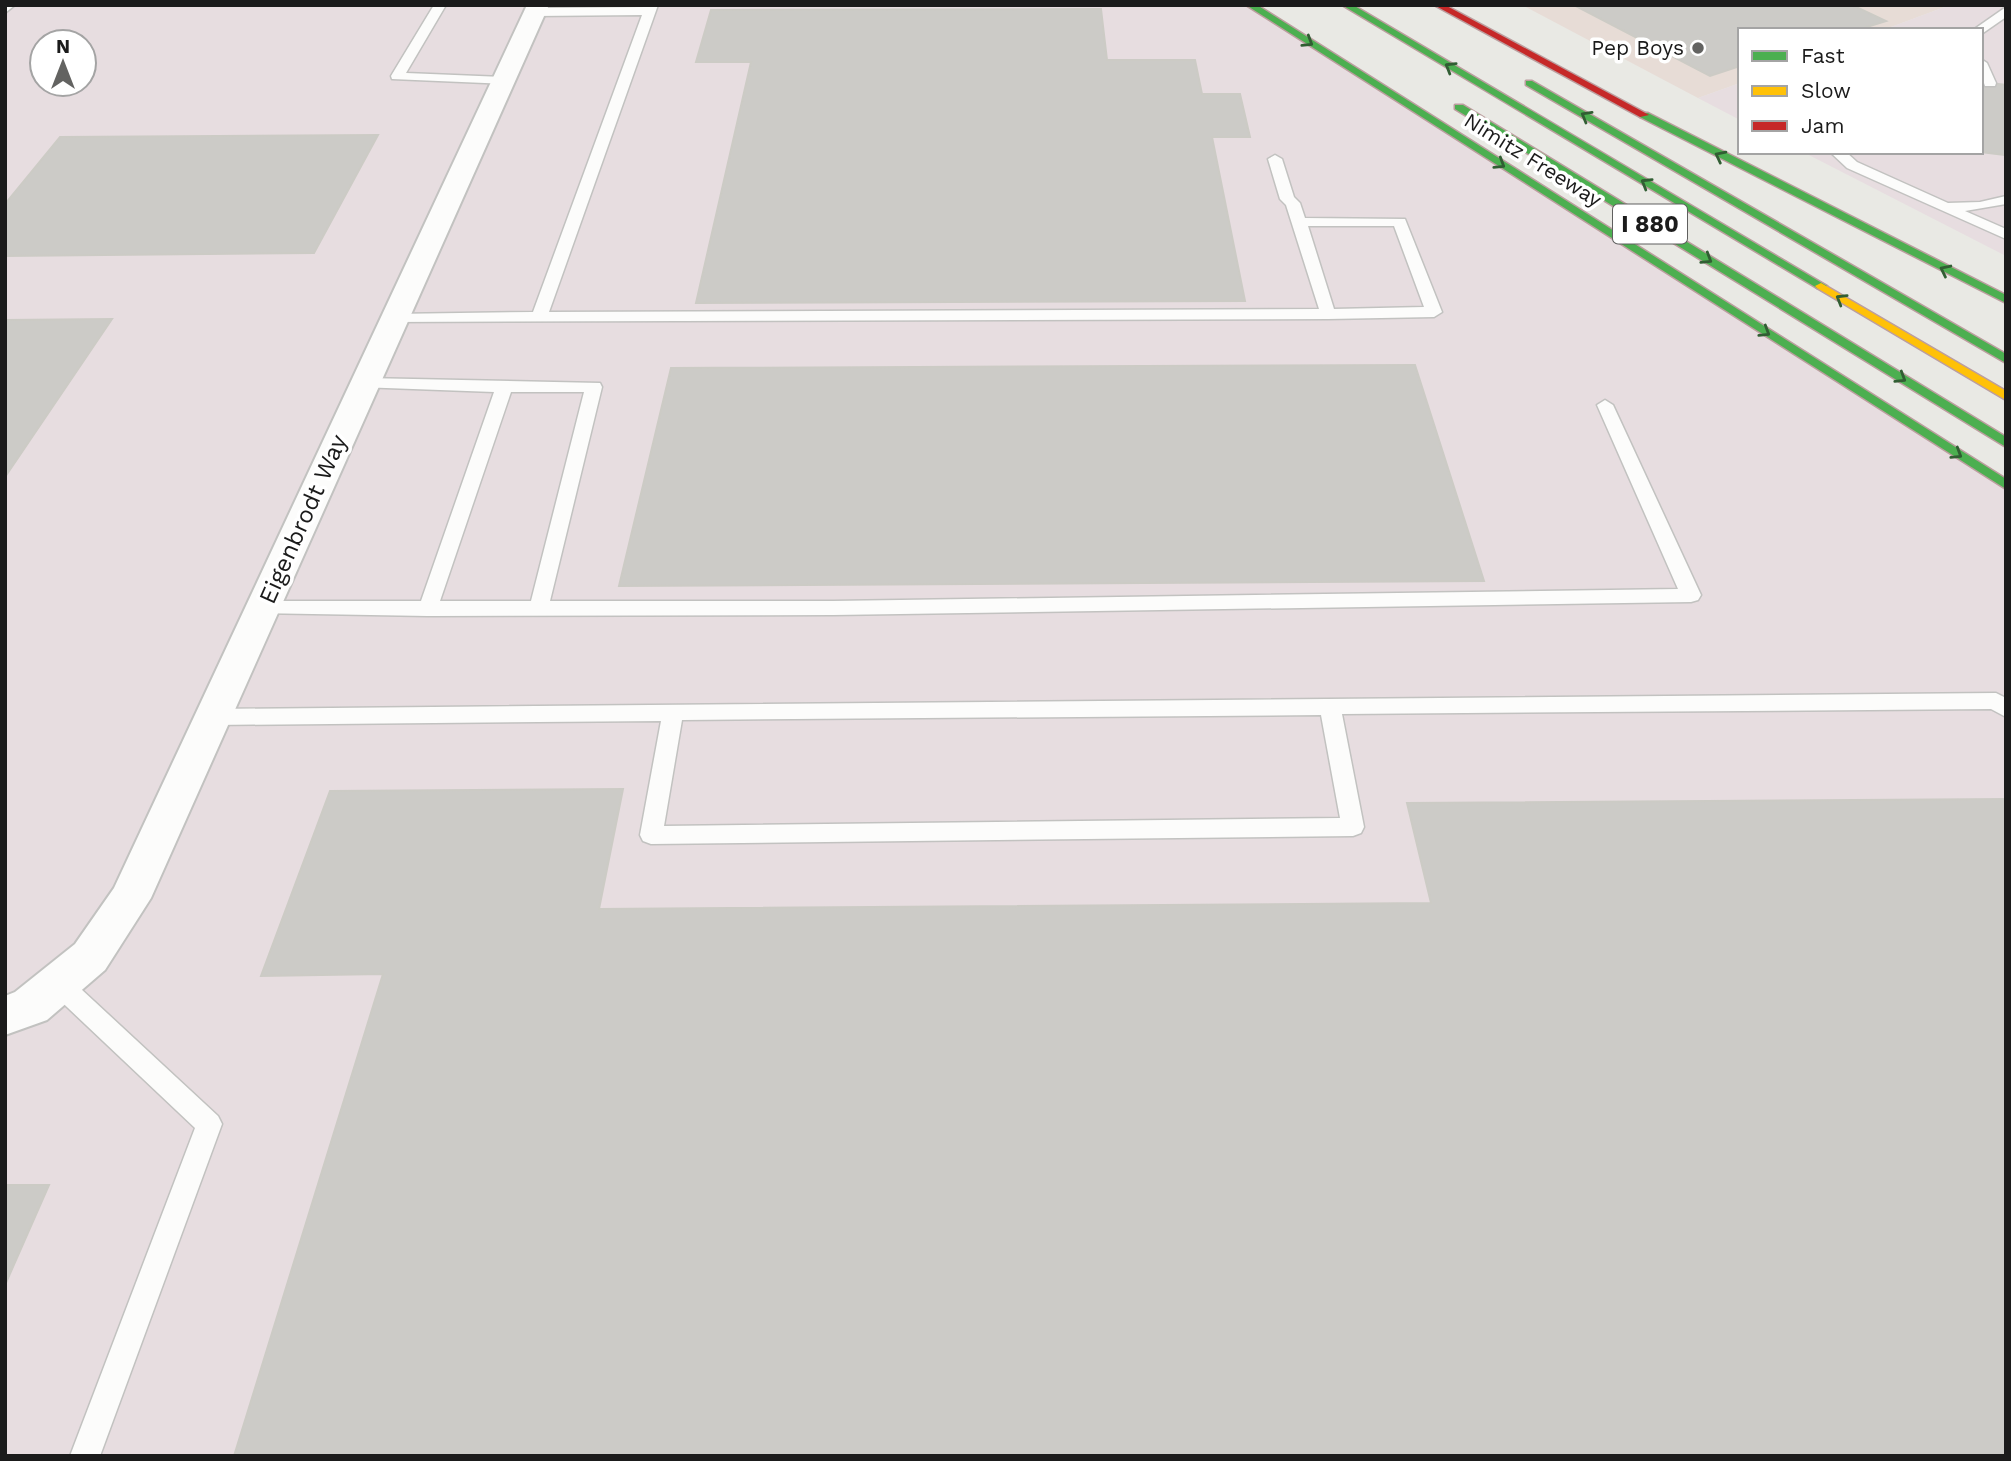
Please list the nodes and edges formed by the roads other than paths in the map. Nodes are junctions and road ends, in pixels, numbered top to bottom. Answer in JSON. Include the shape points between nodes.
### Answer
{"nodes":[{"id":1,"x":9,"y":5,"type":"edge"},
{"id":2,"x":440,"y":5,"type":"edge"},
{"id":3,"x":1250,"y":5,"type":"edge"},
{"id":4,"x":1346,"y":5,"type":"edge"},
{"id":5,"x":1438,"y":5,"type":"edge"},
{"id":6,"x":537,"y":8,"type":"edge"},
{"id":7,"x":651,"y":8,"type":"edge"},
{"id":8,"x":5,"y":9,"type":"edge"},
{"id":9,"x":2006,"y":11,"type":"edge"},
{"id":10,"x":1982,"y":28,"type":"edge"},
{"id":11,"x":1983,"y":67,"type":"edge"},
{"id":12,"x":1514,"y":75,"type":"dead end"},
{"id":13,"x":503,"y":81,"type":"junction"},
{"id":14,"x":1990,"y":83,"type":"dead end"},
{"id":15,"x":1446,"y":99,"type":"dead end"},
{"id":16,"x":1838,"y":154,"type":"edge"},
{"id":17,"x":1275,"y":159,"type":"dead end"},
{"id":18,"x":2006,"y":200,"type":"edge"},
{"id":19,"x":1945,"y":207,"type":"junction"},
{"id":20,"x":1299,"y":222,"type":"junction"},
{"id":21,"x":2006,"y":235,"type":"edge"},
{"id":22,"x":2006,"y":300,"type":"edge"},
{"id":23,"x":1328,"y":314,"type":"junction"},
{"id":24,"x":539,"y":317,"type":"junction"},
{"id":25,"x":393,"y":319,"type":"junction"},
{"id":26,"x":2006,"y":359,"type":"edge"},
{"id":27,"x":365,"y":383,"type":"junction"},
{"id":28,"x":504,"y":387,"type":"junction"},
{"id":29,"x":2006,"y":396,"type":"edge"},
{"id":30,"x":1605,"y":405,"type":"dead end"},
{"id":31,"x":2006,"y":443,"type":"edge"},
{"id":32,"x":2006,"y":485,"type":"edge"},
{"id":33,"x":262,"y":608,"type":"junction"},
{"id":34,"x":539,"y":608,"type":"junction"},
{"id":35,"x":428,"y":609,"type":"junction"},
{"id":36,"x":1330,"y":707,"type":"junction"},
{"id":37,"x":2006,"y":709,"type":"edge"},
{"id":38,"x":673,"y":713,"type":"junction"},
{"id":39,"x":213,"y":717,"type":"junction"},
{"id":40,"x":32,"y":1002,"type":"edge"},
{"id":41,"x":85,"y":1456,"type":"edge"}],
"edges":[{"from":1,"to":8,"type":"lane"},
{"from":2,"to":13,"type":"lane","via":[[397,76]]},
{"from":3,"to":32,"type":"highway","name":"Nimitz Freeway","number":"I 880","one_way":true},
{"from":29,"to":4,"type":"highway","number":"I 880","one_way":true},
{"from":22,"to":5,"type":"highway","one_way":true,"via":[[1666,128]]},
{"from":6,"to":7,"type":"lane"},
{"from":6,"to":13,"type":"street","name":"Eigenbrodt Way"},
{"from":7,"to":24,"type":"lane"},
{"from":9,"to":10,"type":"lane"},
{"from":11,"to":14,"type":"lane"},
{"from":26,"to":12,"type":"highway","number":"I 880","one_way":true},
{"from":13,"to":25,"type":"street","name":"Eigenbrodt Way"},
{"from":15,"to":31,"type":"highway","number":"I 880","one_way":true},
{"from":16,"to":19,"type":"lane","via":[[1852,165]]},
{"from":17,"to":20,"type":"lane"},
{"from":18,"to":19,"type":"lane"},
{"from":19,"to":21,"type":"lane"},
{"from":20,"to":23,"type":"lane"},
{"from":20,"to":23,"type":"lane","via":[[1399,222],[1434,312]]},
{"from":23,"to":24,"type":"lane"},
{"from":24,"to":25,"type":"lane"},
{"from":25,"to":27,"type":"street","name":"Eigenbrodt Way"},
{"from":27,"to":28,"type":"lane"},
{"from":27,"to":33,"type":"street","name":"Eigenbrodt Way"},
{"from":28,"to":34,"type":"lane","via":[[594,387]]},
{"from":28,"to":35,"type":"lane"},
{"from":30,"to":34,"type":"lane","via":[[1692,595]]},
{"from":33,"to":35,"type":"lane"},
{"from":33,"to":39,"type":"street","name":"Eigenbrodt Way"},
{"from":34,"to":35,"type":"lane"},
{"from":36,"to":37,"type":"lane","via":[[1996,701]]},
{"from":36,"to":38,"type":"lane"},
{"from":36,"to":38,"type":"lane","via":[[1353,827],[651,835]]},
{"from":38,"to":39,"type":"lane"},
{"from":39,"to":40,"type":"street","name":"Eigenbrodt Way","via":[[130,898],[90,957]]},
{"from":40,"to":41,"type":"lane","via":[[209,1124]]}]}
